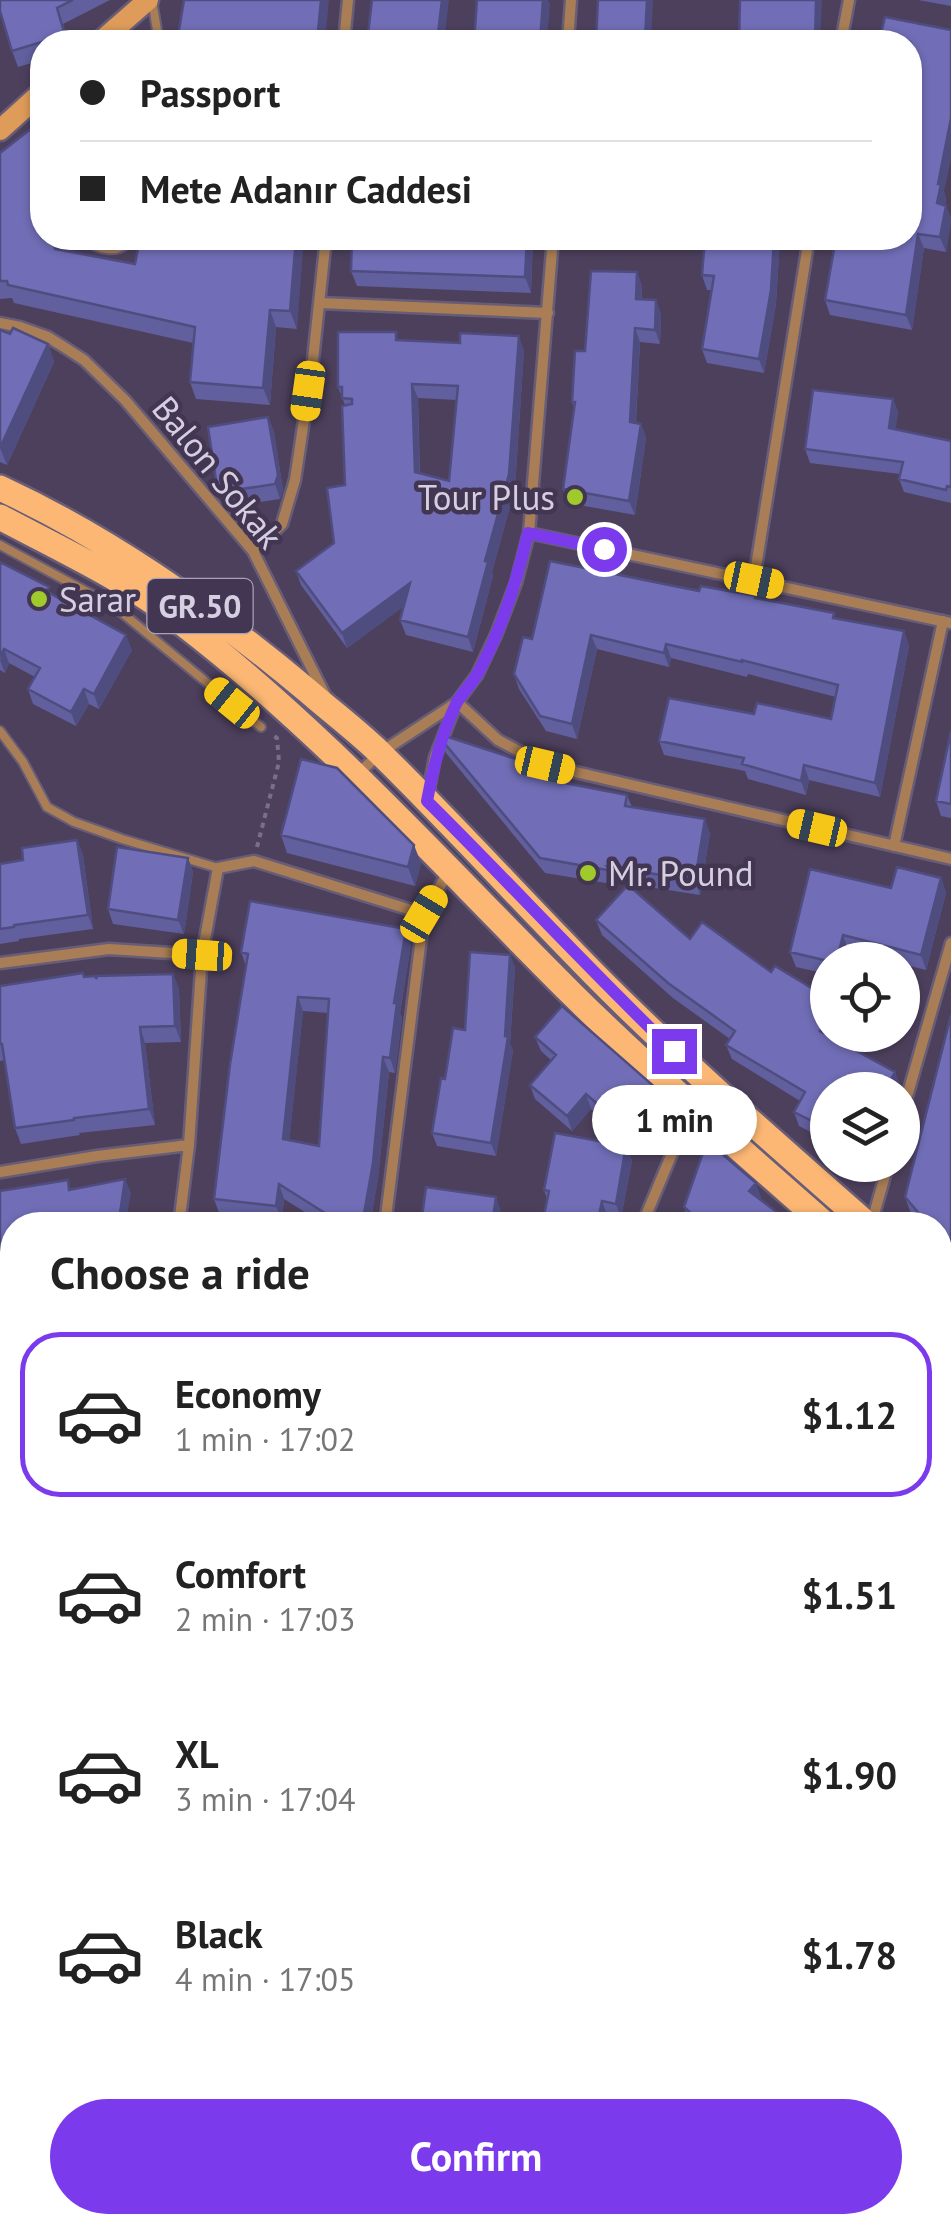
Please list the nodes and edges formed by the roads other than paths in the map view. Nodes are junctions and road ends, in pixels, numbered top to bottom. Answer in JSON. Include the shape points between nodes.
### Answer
{"nodes":[{"id":1,"x":150,"y":0,"type":"edge"},
{"id":2,"x":348,"y":0,"type":"edge"},
{"id":3,"x":571,"y":0,"type":"edge"},
{"id":4,"x":849,"y":0,"type":"edge"},
{"id":5,"x":114,"y":30,"type":"edge"},
{"id":6,"x":156,"y":30,"type":"edge"},
{"id":7,"x":345,"y":30,"type":"edge"},
{"id":8,"x":569,"y":30,"type":"edge"},
{"id":9,"x":843,"y":30,"type":"edge"},
{"id":10,"x":30,"y":101,"type":"edge"},
{"id":11,"x":2,"y":122,"type":"edge"},
{"id":12,"x":325,"y":250,"type":"edge"},
{"id":13,"x":552,"y":250,"type":"edge"},
{"id":14,"x":808,"y":250,"type":"edge"},
{"id":15,"x":320,"y":303,"type":"junction"},
{"id":16,"x":548,"y":313,"type":"junction"},
{"id":17,"x":0,"y":323,"type":"edge"},
{"id":18,"x":0,"y":488,"type":"edge"},
{"id":19,"x":0,"y":516,"type":"edge"},
{"id":20,"x":528,"y":533,"type":"junction"},
{"id":21,"x":0,"y":545,"type":"edge"},
{"id":22,"x":252,"y":551,"type":"junction"},
{"id":23,"x":754,"y":580,"type":"junction"},
{"id":24,"x":122,"y":597,"type":"junction"},
{"id":25,"x":947,"y":622,"type":"edge"},
{"id":26,"x":457,"y":702,"type":"junction"},
{"id":27,"x":334,"y":714,"type":"junction"},
{"id":28,"x":261,"y":727,"type":"road end"},
{"id":29,"x":0,"y":731,"type":"edge"},
{"id":30,"x":380,"y":754,"type":"junction"},
{"id":31,"x":357,"y":774,"type":"junction"},
{"id":32,"x":427,"y":801,"type":"junction"},
{"id":33,"x":894,"y":846,"type":"junction"},
{"id":34,"x":951,"y":859,"type":"edge"},
{"id":35,"x":218,"y":868,"type":"junction"},
{"id":36,"x":450,"y":868,"type":"junction"},
{"id":37,"x":424,"y":914,"type":"junction"},
{"id":38,"x":951,"y":943,"type":"edge"},
{"id":39,"x":202,"y":955,"type":"junction"},
{"id":40,"x":0,"y":963,"type":"edge"},
{"id":41,"x":914,"y":1072,"type":"edge"},
{"id":42,"x":692,"y":1106,"type":"junction"},
{"id":43,"x":189,"y":1145,"type":"junction"},
{"id":44,"x":0,"y":1172,"type":"edge"},
{"id":45,"x":883,"y":1182,"type":"edge"},
{"id":46,"x":181,"y":1212,"type":"edge"},
{"id":47,"x":387,"y":1212,"type":"edge"},
{"id":48,"x":647,"y":1212,"type":"edge"},
{"id":49,"x":811,"y":1212,"type":"edge"},
{"id":50,"x":854,"y":1212,"type":"edge"},
{"id":51,"x":873,"y":1212,"type":"edge"}],
"edges":[{"from":1,"to":5,"type":"street"},
{"from":1,"to":6,"type":"lane"},
{"from":2,"to":7,"type":"street"},
{"from":3,"to":8,"type":"street"},
{"from":4,"to":9,"type":"street"},
{"from":10,"to":11,"type":"street"},
{"from":12,"to":15,"type":"street"},
{"from":13,"to":16,"type":"street"},
{"from":14,"to":23,"type":"street"},
{"from":15,"to":16,"type":"street"},
{"from":15,"to":22,"type":"street","via":[[295,480],[282,524]]},
{"from":16,"to":20,"type":"street"},
{"from":17,"to":22,"type":"street","name":"Balon Sokak","via":[[48,337],[84,360]]},
{"from":18,"to":27,"type":"main road","number":"GR.50","via":[[176,588]]},
{"from":19,"to":24,"type":"main road","number":"GR.50"},
{"from":20,"to":23,"type":"street"},
{"from":20,"to":26,"type":"street","via":[[496,635]]},
{"from":21,"to":24,"type":"lane"},
{"from":22,"to":27,"type":"street","name":"Balon Sokak"},
{"from":23,"to":25,"type":"street"},
{"from":24,"to":28,"type":"lane"},
{"from":24,"to":31,"type":"main road","number":"GR.50","via":[[176,618]]},
{"from":25,"to":33,"type":"street"},
{"from":26,"to":30,"type":"street"},
{"from":26,"to":32,"type":"street"},
{"from":26,"to":33,"type":"street","via":[[498,740],[545,765]]},
{"from":27,"to":30,"type":"main road","number":"GR.50"},
{"from":29,"to":35,"type":"lane","via":[[47,807],[122,840]]},
{"from":30,"to":31,"type":"street"},
{"from":30,"to":32,"type":"main road","number":"GR.50"},
{"from":31,"to":36,"type":"main road","number":"GR.50"},
{"from":32,"to":50,"type":"main road","number":"GR.50","via":[[700,1077]]},
{"from":33,"to":34,"type":"street"},
{"from":35,"to":37,"type":"street","via":[[254,861]]},
{"from":35,"to":39,"type":"street"},
{"from":36,"to":37,"type":"street"},
{"from":36,"to":42,"type":"main road","number":"GR.50"},
{"from":37,"to":47,"type":"street"},
{"from":38,"to":41,"type":"street"},
{"from":39,"to":40,"type":"street","via":[[109,949]]},
{"from":39,"to":43,"type":"street"},
{"from":42,"to":48,"type":"street"},
{"from":42,"to":49,"type":"main road","number":"GR.50"},
{"from":43,"to":44,"type":"street"},
{"from":43,"to":46,"type":"street"},
{"from":45,"to":51,"type":"street"}]}
